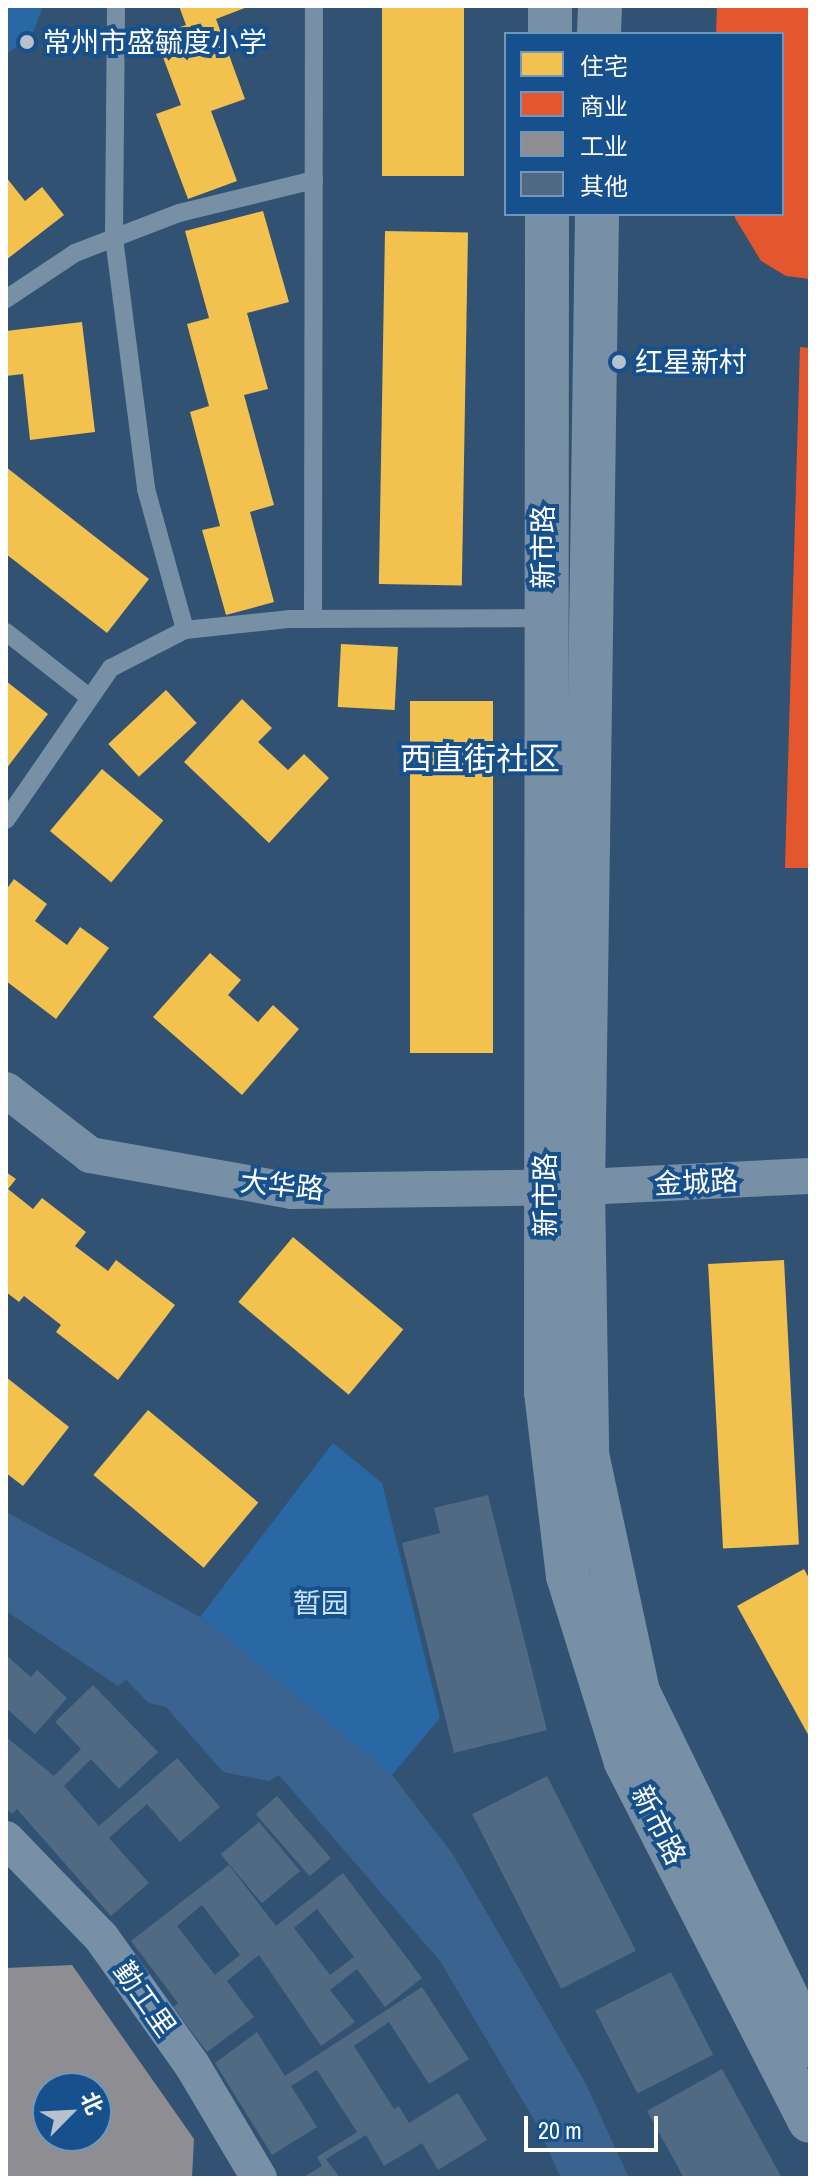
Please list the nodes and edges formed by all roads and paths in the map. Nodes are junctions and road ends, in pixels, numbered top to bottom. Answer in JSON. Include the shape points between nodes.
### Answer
{"nodes":[{"id":1,"x":116,"y":6,"type":"edge"},
{"id":2,"x":314,"y":6,"type":"edge"},
{"id":3,"x":550,"y":6,"type":"edge"},
{"id":4,"x":600,"y":6,"type":"edge"},
{"id":5,"x":550,"y":32,"type":"edge"},
{"id":6,"x":599,"y":32,"type":"edge"},
{"id":7,"x":314,"y":180,"type":"junction"},
{"id":8,"x":547,"y":216,"type":"edge"},
{"id":9,"x":597,"y":216,"type":"edge"},
{"id":10,"x":114,"y":238,"type":"junction"},
{"id":11,"x":6,"y":299,"type":"edge"},
{"id":12,"x":543,"y":618,"type":"junction"},
{"id":13,"x":313,"y":619,"type":"junction"},
{"id":14,"x":185,"y":630,"type":"junction"},
{"id":15,"x":6,"y":632,"type":"edge"},
{"id":16,"x":89,"y":697,"type":"junction"},
{"id":17,"x":6,"y":820,"type":"edge"},
{"id":18,"x":6,"y":1090,"type":"edge"},
{"id":19,"x":810,"y":1176,"type":"edge"},
{"id":20,"x":564,"y":1188,"type":"junction"},
{"id":21,"x":6,"y":1839,"type":"edge"},
{"id":22,"x":810,"y":2045,"type":"edge"},
{"id":23,"x":810,"y":2121,"type":"edge"},
{"id":24,"x":259,"y":2178,"type":"edge"}],
"edges":[{"from":1,"to":10,"type":"lane"},
{"from":2,"to":7,"type":"lane"},
{"from":3,"to":5,"type":"street"},
{"from":4,"to":6,"type":"street"},
{"from":7,"to":10,"type":"lane","via":[[179,213]]},
{"from":7,"to":13,"type":"lane"},
{"from":8,"to":12,"type":"street","name":"新市路"},
{"from":9,"to":20,"type":"street","name":"新市路"},
{"from":10,"to":11,"type":"lane","via":[[75,253]]},
{"from":10,"to":14,"type":"lane","via":[[146,489]]},
{"from":12,"to":13,"type":"lane"},
{"from":12,"to":20,"type":"street","name":"新市路"},
{"from":13,"to":14,"type":"lane"},
{"from":14,"to":16,"type":"lane","via":[[111,668]]},
{"from":15,"to":16,"type":"lane"},
{"from":16,"to":17,"type":"lane"},
{"from":18,"to":20,"type":"street","name":"大华路","via":[[90,1155],[292,1191]]},
{"from":19,"to":20,"type":"street","name":"金城路"},
{"from":20,"to":22,"type":"street","name":"新市路","via":[[587,1454],[638,1692]]},
{"from":20,"to":23,"type":"street","name":"新市路","via":[[546,1392],[568,1576],[626,1762]]},
{"from":21,"to":24,"type":"street","name":"勤工里","via":[[101,1937],[192,2065]]}]}
